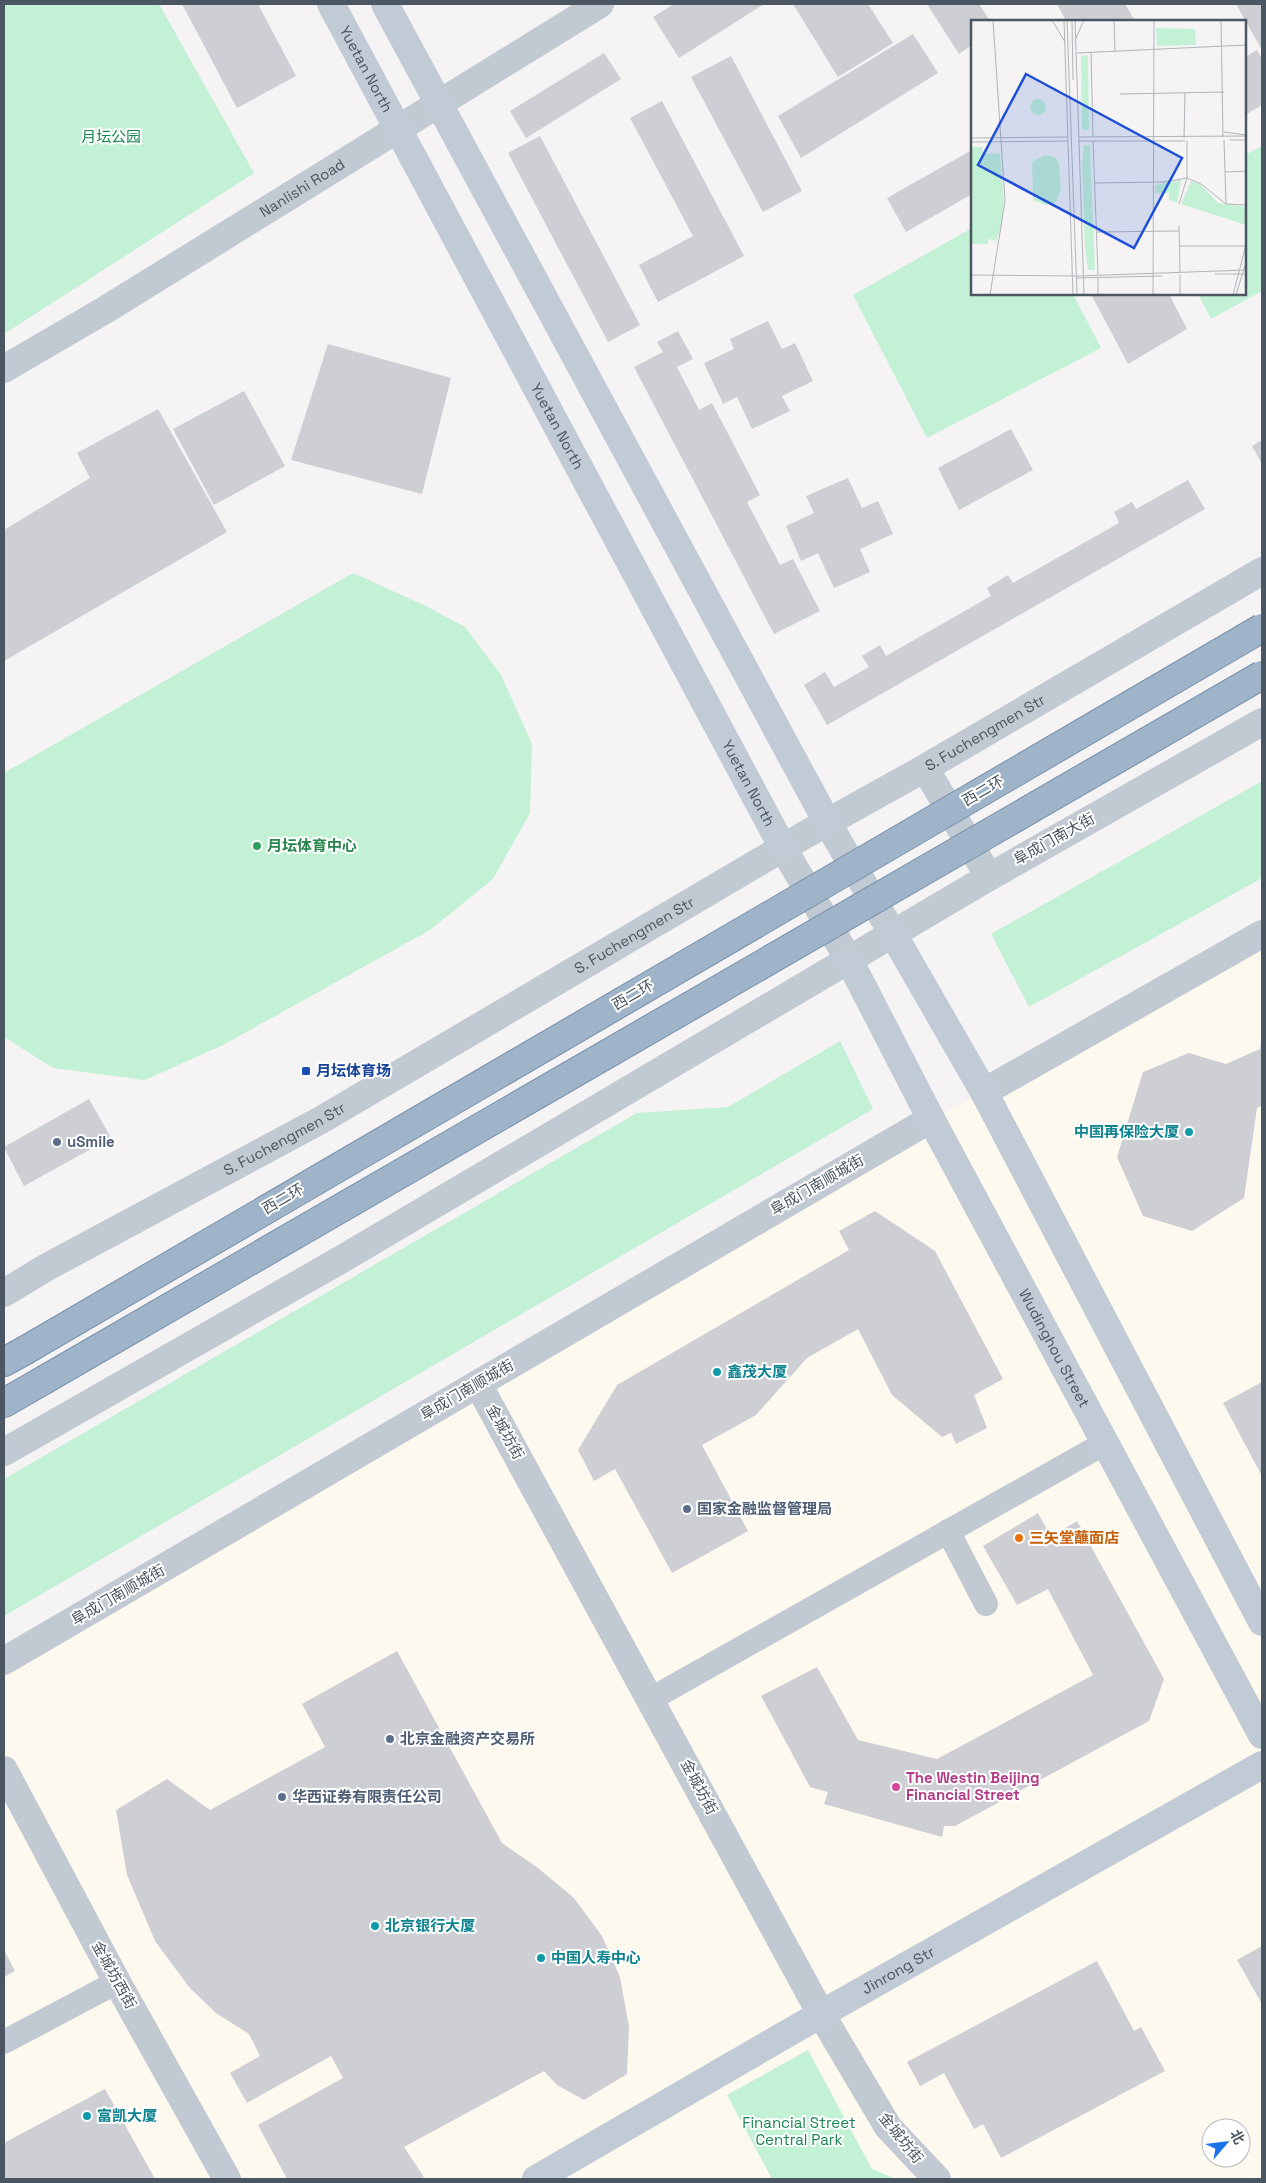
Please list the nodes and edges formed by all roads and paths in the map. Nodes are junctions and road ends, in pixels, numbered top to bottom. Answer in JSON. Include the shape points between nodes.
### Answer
{"nodes":[{"id":1,"x":331,"y":4,"type":"edge"},
{"id":2,"x":385,"y":4,"type":"edge"},
{"id":3,"x":600,"y":4,"type":"edge"},
{"id":4,"x":439,"y":102,"type":"junction"},
{"id":5,"x":396,"y":128,"type":"junction"},
{"id":6,"x":4,"y":369,"type":"edge"},
{"id":7,"x":1262,"y":571,"type":"edge"},
{"id":8,"x":1262,"y":628,"type":"edge"},
{"id":9,"x":1262,"y":676,"type":"edge"},
{"id":10,"x":1262,"y":722,"type":"edge"},
{"id":11,"x":926,"y":768,"type":"junction"},
{"id":12,"x":827,"y":822,"type":"junction"},
{"id":13,"x":783,"y":848,"type":"junction"},
{"id":14,"x":988,"y":876,"type":"junction"},
{"id":15,"x":893,"y":934,"type":"junction"},
{"id":16,"x":1262,"y":934,"type":"edge"},
{"id":17,"x":849,"y":960,"type":"junction"},
{"id":18,"x":984,"y":1092,"type":"junction"},
{"id":19,"x":931,"y":1119,"type":"junction"},
{"id":20,"x":4,"y":1293,"type":"edge"},
{"id":21,"x":4,"y":1362,"type":"edge"},
{"id":22,"x":478,"y":1384,"type":"junction"},
{"id":23,"x":4,"y":1403,"type":"edge"},
{"id":24,"x":1104,"y":1443,"type":"junction"},
{"id":25,"x":4,"y":1452,"type":"edge"},
{"id":26,"x":948,"y":1531,"type":"junction"},
{"id":27,"x":986,"y":1604,"type":"dead end"},
{"id":28,"x":1262,"y":1622,"type":"edge"},
{"id":29,"x":4,"y":1661,"type":"edge"},
{"id":30,"x":651,"y":1699,"type":"junction"},
{"id":31,"x":1262,"y":1736,"type":"edge"},
{"id":32,"x":1262,"y":1765,"type":"edge"},
{"id":33,"x":4,"y":1770,"type":"edge"},
{"id":34,"x":117,"y":1982,"type":"junction"},
{"id":35,"x":822,"y":2014,"type":"junction"},
{"id":36,"x":4,"y":2042,"type":"edge"},
{"id":37,"x":227,"y":2179,"type":"edge"},
{"id":38,"x":536,"y":2179,"type":"edge"},
{"id":39,"x":937,"y":2179,"type":"edge"}],
"edges":[{"from":1,"to":5,"type":"main road","name":"Yuetan North"},
{"from":2,"to":4,"type":"main road"},
{"from":3,"to":4,"type":"street","name":"Nanlishi Road"},
{"from":4,"to":5,"type":"street","name":"Nanlishi Road"},
{"from":4,"to":12,"type":"main road"},
{"from":5,"to":6,"type":"street","name":"Nanlishi Road","via":[[105,310]]},
{"from":5,"to":13,"type":"main road","name":"Yuetan North"},
{"from":7,"to":11,"type":"street","name":"S. Fuchengmen Str"},
{"from":8,"to":21,"type":"highway","name":"西二环","bridge":true},
{"from":9,"to":23,"type":"highway","bridge":true},
{"from":10,"to":14,"type":"street","name":"阜成门南大街"},
{"from":11,"to":12,"type":"street","name":"S. Fuchengmen Str"},
{"from":11,"to":14,"type":"street"},
{"from":12,"to":13,"type":"street","name":"S. Fuchengmen Str"},
{"from":12,"to":15,"type":"street"},
{"from":13,"to":17,"type":"street"},
{"from":13,"to":20,"type":"street","name":"S. Fuchengmen Str","via":[[321,1120]]},
{"from":14,"to":15,"type":"street","name":"阜成门南大街"},
{"from":15,"to":17,"type":"street","name":"阜成门南大街"},
{"from":15,"to":18,"type":"main road"},
{"from":16,"to":18,"type":"street"},
{"from":17,"to":19,"type":"main road","name":"Wudinghou Street"},
{"from":17,"to":25,"type":"street","via":[[342,1259]]},
{"from":18,"to":28,"type":"main road"},
{"from":19,"to":22,"type":"street","name":"阜成门南顺城街"},
{"from":19,"to":24,"type":"main road","name":"Wudinghou Street"},
{"from":22,"to":29,"type":"street","name":"阜成门南顺城街"},
{"from":22,"to":30,"type":"street","name":"金城坊街"},
{"from":24,"to":26,"type":"street"},
{"from":24,"to":31,"type":"main road","name":"Wudinghou Street"},
{"from":26,"to":27,"type":"street"},
{"from":26,"to":30,"type":"street"},
{"from":30,"to":35,"type":"street","name":"金城坊街"},
{"from":32,"to":35,"type":"main road","name":"Jinrong Str"},
{"from":33,"to":34,"type":"street","name":"金城坊西街"},
{"from":34,"to":36,"type":"street"},
{"from":34,"to":37,"type":"street","name":"金城坊西街"},
{"from":35,"to":38,"type":"main road","name":"Jinrong Str"},
{"from":35,"to":39,"type":"street","name":"金城坊街","via":[[888,2127]]}]}
